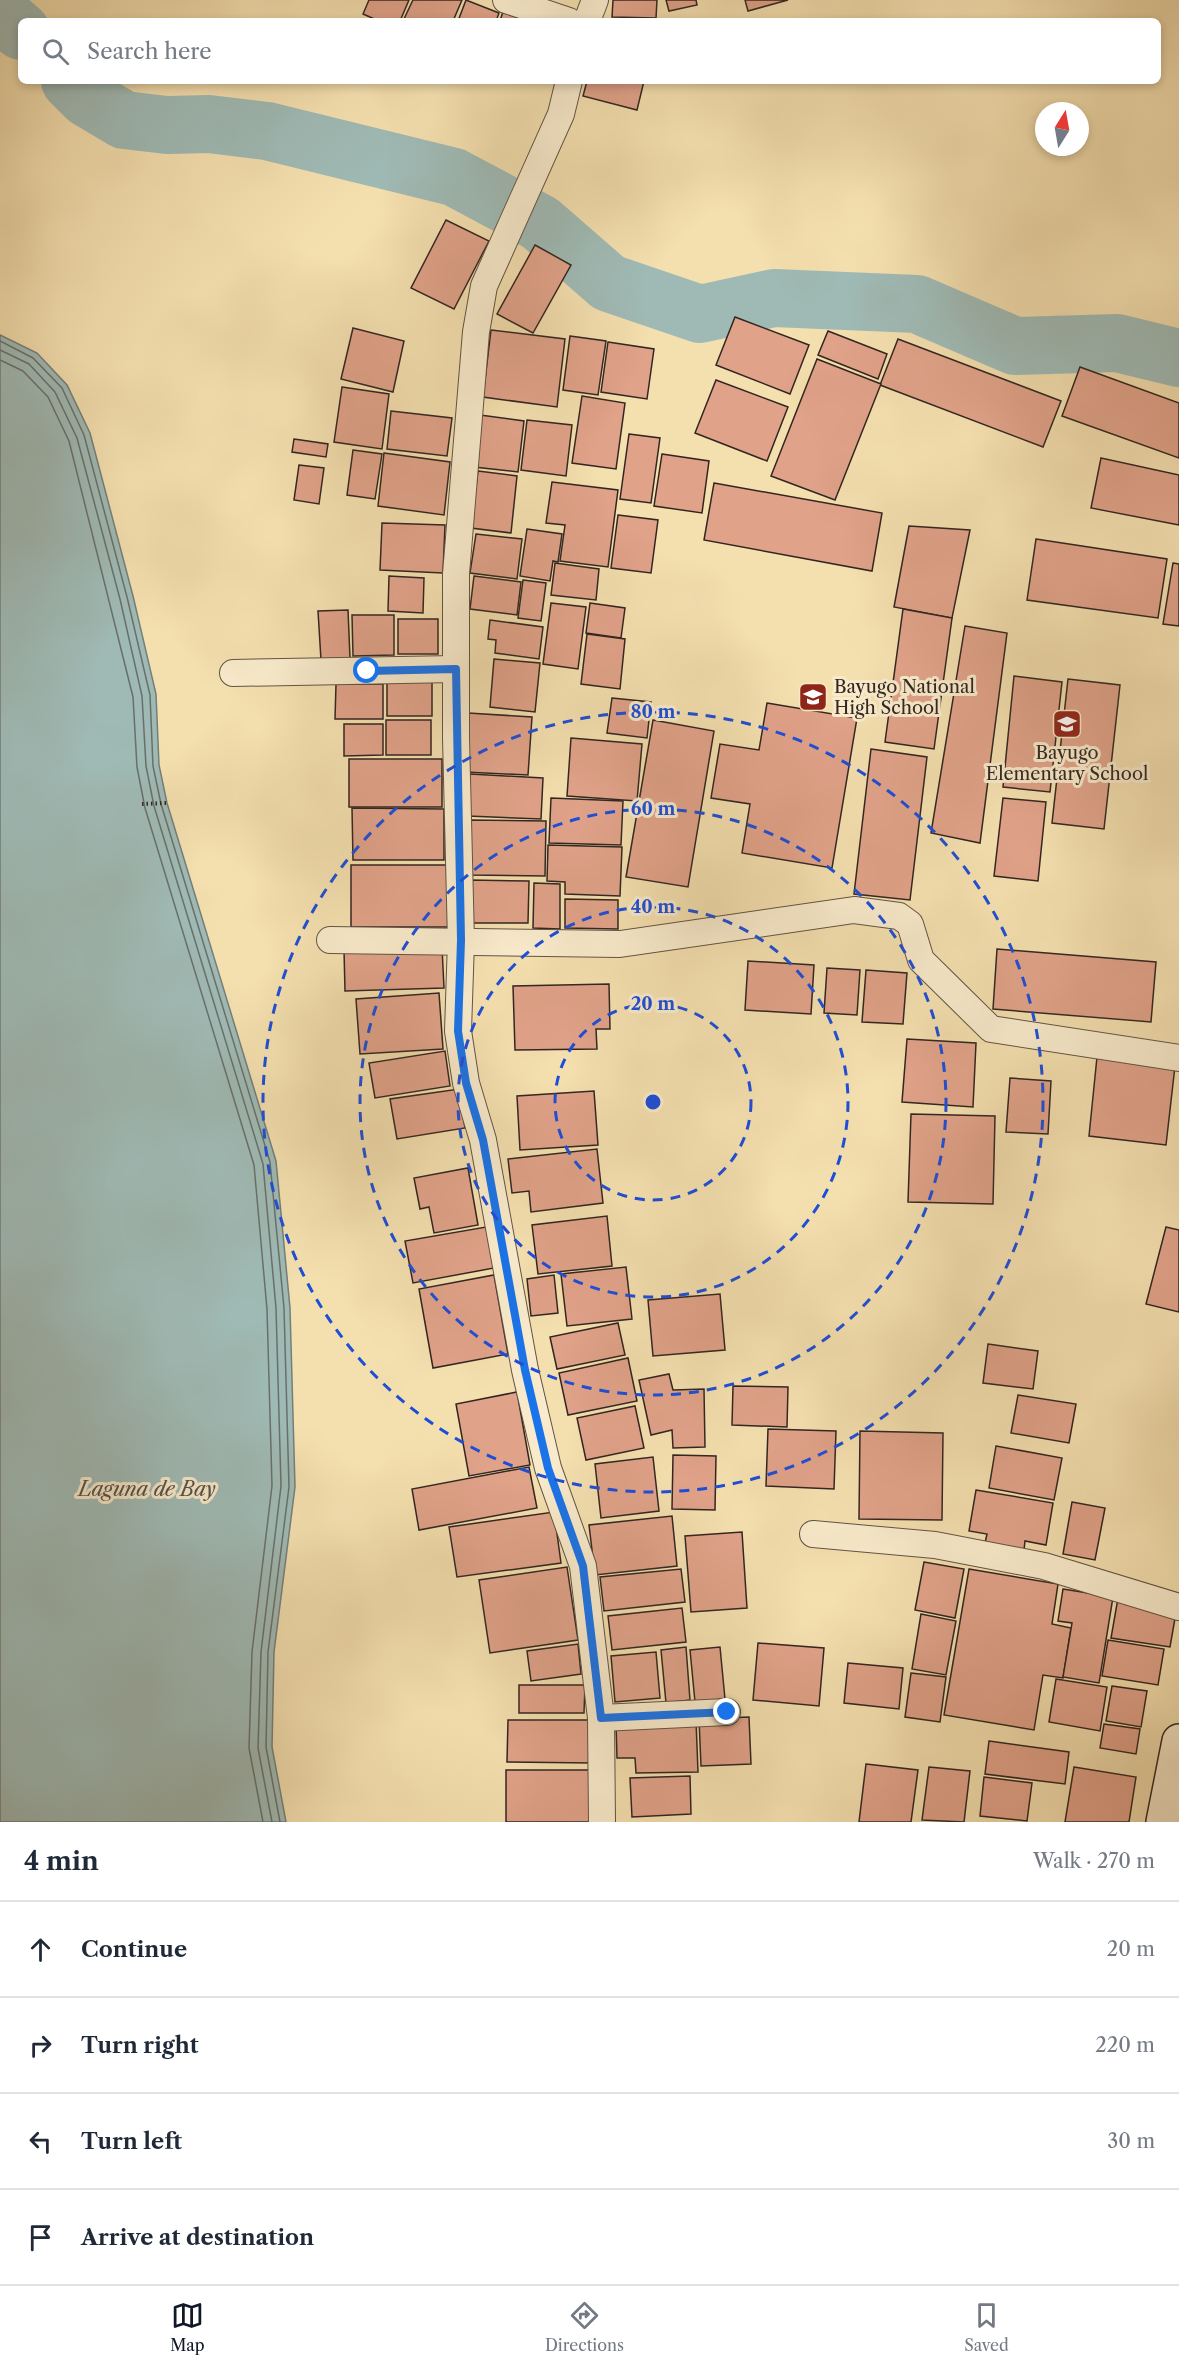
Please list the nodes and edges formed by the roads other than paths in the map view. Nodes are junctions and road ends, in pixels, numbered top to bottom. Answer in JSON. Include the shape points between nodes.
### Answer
{"nodes":[{"id":1,"x":506,"y":0,"type":"edge"},
{"id":2,"x":595,"y":0,"type":"edge"},
{"id":3,"x":560,"y":18,"type":"edge"},
{"id":4,"x":588,"y":18,"type":"edge"},
{"id":5,"x":568,"y":84,"type":"edge"},
{"id":6,"x":456,"y":669,"type":"junction"},
{"id":7,"x":233,"y":674,"type":"dead end"},
{"id":8,"x":330,"y":940,"type":"dead end"},
{"id":9,"x":461,"y":940,"type":"junction"},
{"id":10,"x":1179,"y":1058,"type":"edge"},
{"id":11,"x":813,"y":1533,"type":"dead end"},
{"id":12,"x":1179,"y":1607,"type":"edge"},
{"id":13,"x":727,"y":1712,"type":"dead end"},
{"id":14,"x":601,"y":1718,"type":"junction"},
{"id":15,"x":1179,"y":1741,"type":"edge"},
{"id":16,"x":602,"y":1822,"type":"edge"},
{"id":17,"x":1163,"y":1822,"type":"edge"}],
"edges":[{"from":1,"to":3,"type":"street"},
{"from":2,"to":4,"type":"street"},
{"from":5,"to":6,"type":"street","via":[[561,114],[484,286],[476,332],[456,574]]},
{"from":6,"to":7,"type":"street"},
{"from":6,"to":9,"type":"street"},
{"from":8,"to":9,"type":"street"},
{"from":9,"to":10,"type":"street","via":[[620,944],[854,910],[881,912],[899,916],[910,924],[921,960],[991,1029]]},
{"from":9,"to":14,"type":"street","via":[[458,1031],[466,1083],[483,1140],[525,1370],[548,1468],[583,1566]]},
{"from":11,"to":12,"type":"street","via":[[935,1545],[1044,1566]]},
{"from":13,"to":14,"type":"street"},
{"from":14,"to":16,"type":"street"},
{"from":15,"to":17,"type":"main road"}]}
